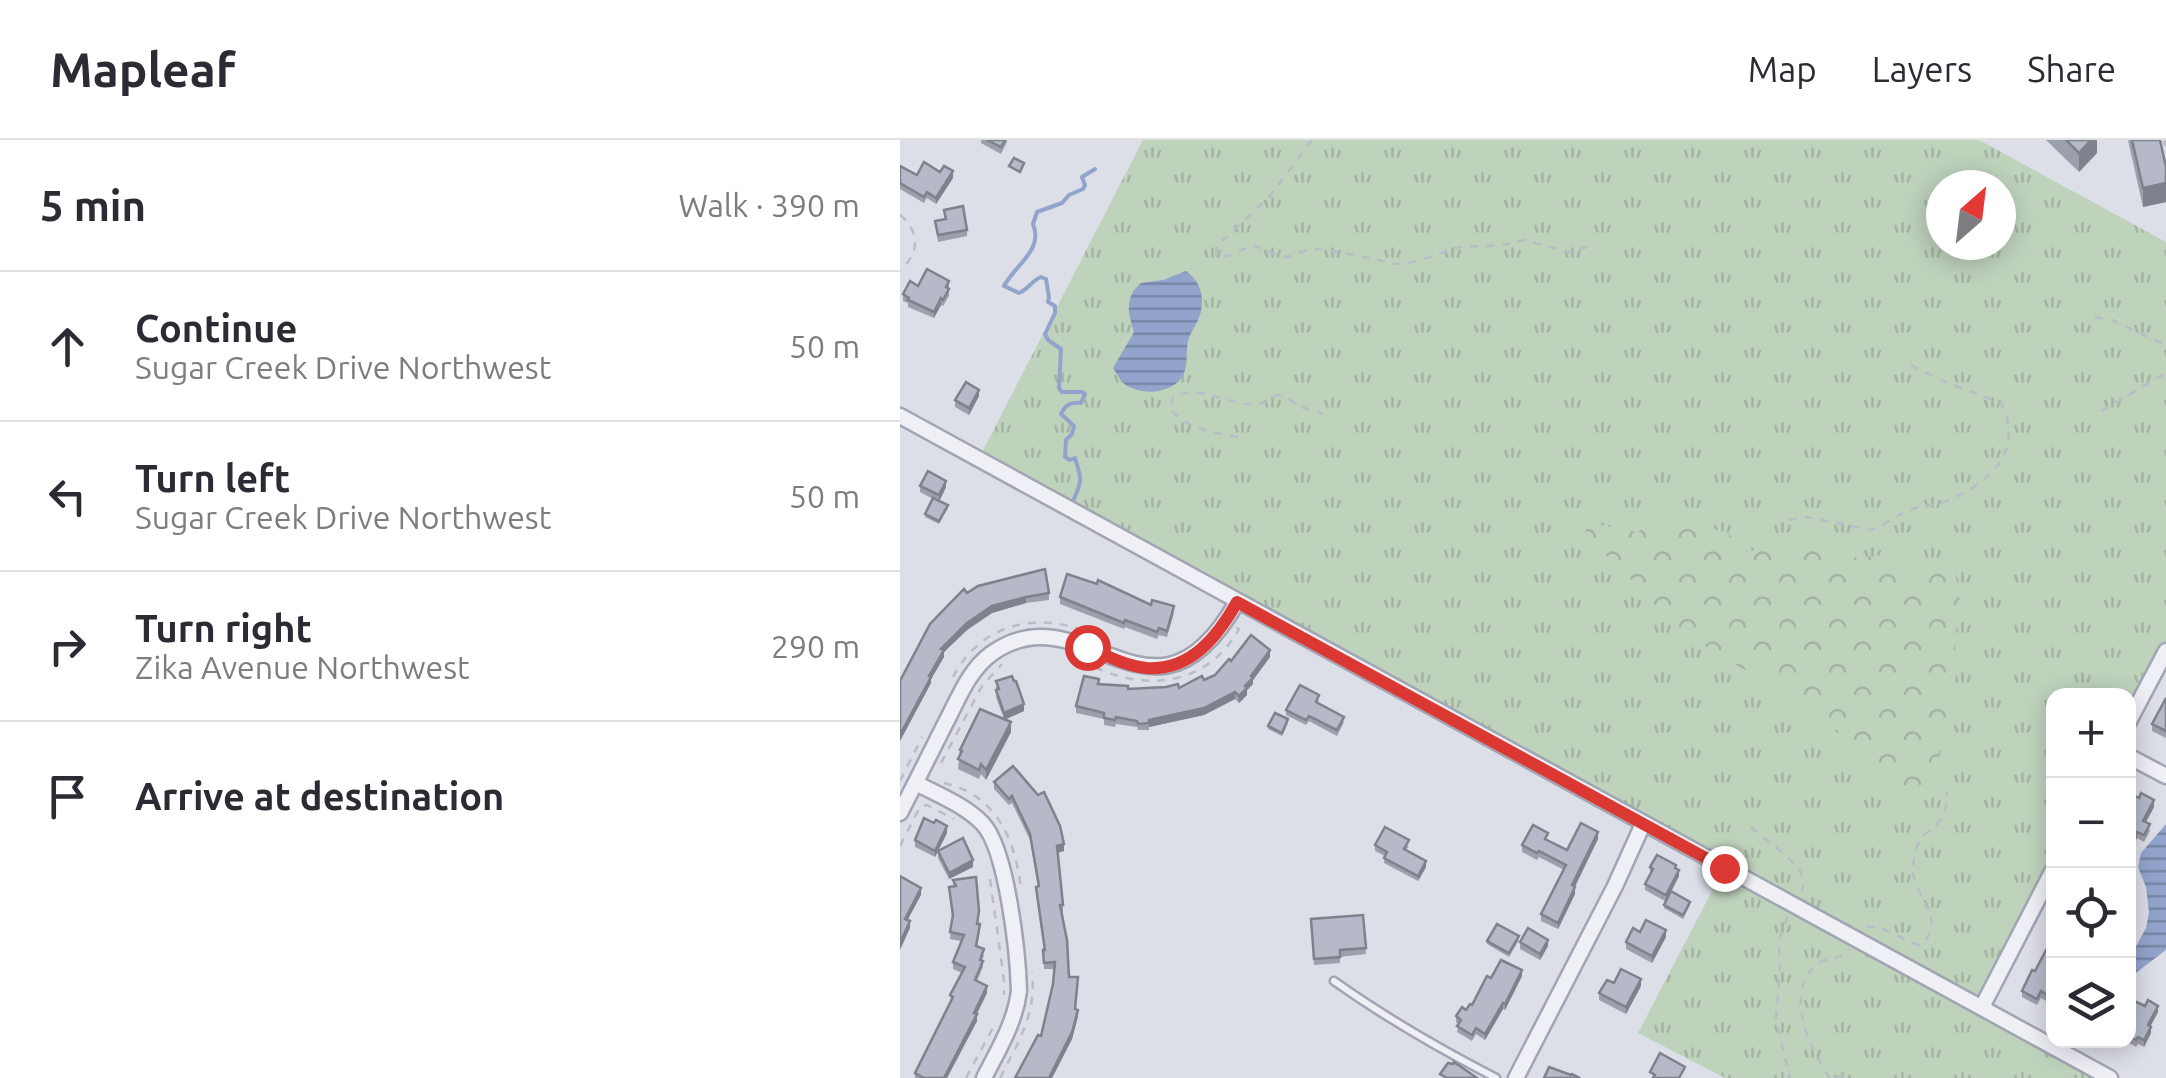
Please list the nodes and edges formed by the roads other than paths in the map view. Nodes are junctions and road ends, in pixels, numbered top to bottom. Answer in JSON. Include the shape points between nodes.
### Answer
{"nodes":[{"id":1,"x":900,"y":416,"type":"edge"},
{"id":2,"x":1237,"y":602,"type":"junction"},
{"id":3,"x":2166,"y":650,"type":"edge"},
{"id":4,"x":2136,"y":708,"type":"edge"},
{"id":5,"x":2136,"y":760,"type":"edge"},
{"id":6,"x":2166,"y":776,"type":"edge"},
{"id":7,"x":908,"y":782,"type":"edge"},
{"id":8,"x":900,"y":814,"type":"edge"},
{"id":9,"x":1643,"y":824,"type":"junction"},
{"id":10,"x":2046,"y":883,"type":"edge"},
{"id":11,"x":1334,"y":981,"type":"dead end"},
{"id":12,"x":1982,"y":1006,"type":"junction"},
{"id":13,"x":984,"y":1078,"type":"edge"},
{"id":14,"x":1496,"y":1078,"type":"edge"},
{"id":15,"x":1516,"y":1078,"type":"edge"},
{"id":16,"x":2110,"y":1078,"type":"edge"}],
"edges":[{"from":1,"to":2,"type":"street"},
{"from":2,"to":7,"type":"street","via":[[1203,650],[1177,663],[1148,668],[1059,638],[1011,642],[970,676]]},
{"from":2,"to":9,"type":"street"},
{"from":3,"to":4,"type":"street"},
{"from":5,"to":6,"type":"street"},
{"from":7,"to":8,"type":"street"},
{"from":7,"to":13,"type":"street","via":[[963,808],[984,826],[1004,872],[1019,991],[1012,1022]]},
{"from":9,"to":12,"type":"street"},
{"from":9,"to":15,"type":"street"},
{"from":10,"to":12,"type":"street"},
{"from":11,"to":14,"type":"lane"},
{"from":12,"to":16,"type":"street"}]}
